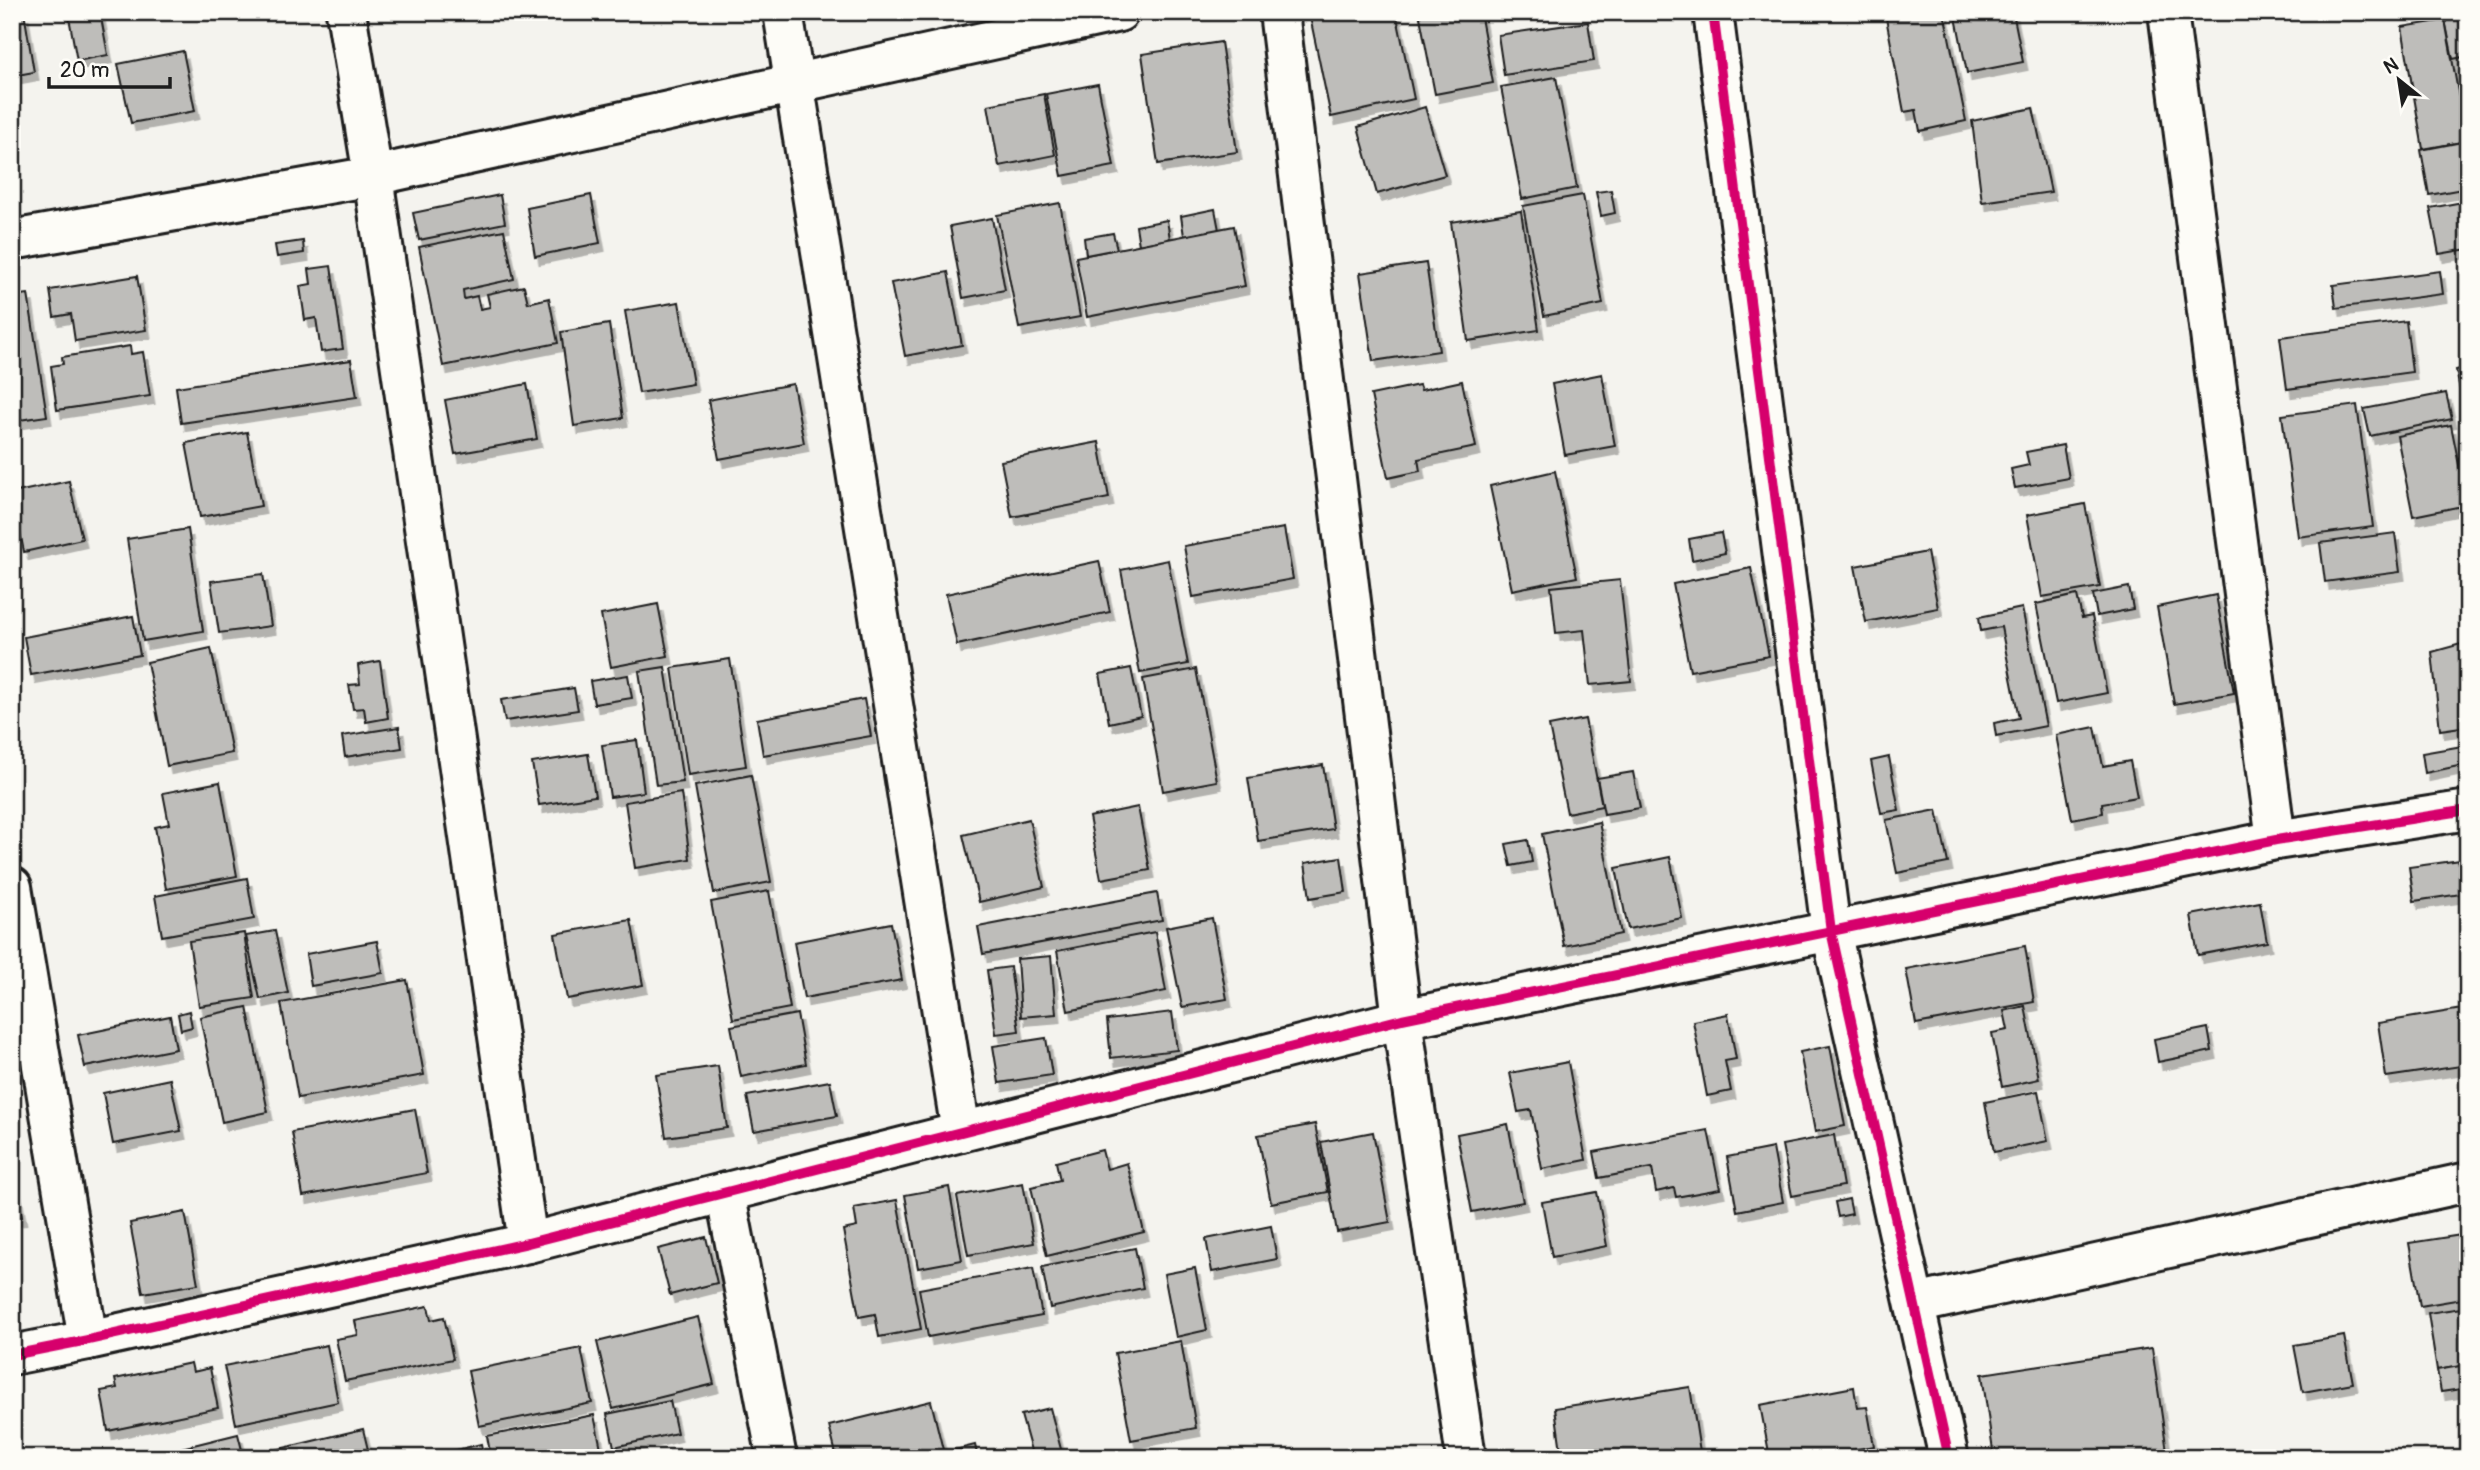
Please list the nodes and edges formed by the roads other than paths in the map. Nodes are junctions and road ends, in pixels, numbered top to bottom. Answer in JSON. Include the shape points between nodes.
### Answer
{"nodes":[{"id":1,"x":346,"y":12,"type":"edge"},
{"id":2,"x":783,"y":12,"type":"edge"},
{"id":3,"x":1119,"y":12,"type":"edge"},
{"id":4,"x":1279,"y":12,"type":"edge"},
{"id":5,"x":1713,"y":12,"type":"edge"},
{"id":6,"x":2168,"y":12,"type":"edge"},
{"id":7,"x":794,"y":84,"type":"junction"},
{"id":8,"x":373,"y":176,"type":"junction"},
{"id":9,"x":12,"y":240,"type":"edge"},
{"id":10,"x":2468,"y":810,"type":"edge"},
{"id":11,"x":2276,"y":840,"type":"junction"},
{"id":12,"x":12,"y":887,"type":"edge"},
{"id":13,"x":1831,"y":931,"type":"junction"},
{"id":14,"x":1402,"y":1019,"type":"junction"},
{"id":15,"x":961,"y":1132,"type":"junction"},
{"id":16,"x":2468,"y":1182,"type":"edge"},
{"id":17,"x":725,"y":1192,"type":"junction"},
{"id":18,"x":528,"y":1243,"type":"junction"},
{"id":19,"x":1914,"y":1304,"type":"junction"},
{"id":20,"x":88,"y":1340,"type":"junction"},
{"id":21,"x":12,"y":1355,"type":"edge"},
{"id":22,"x":777,"y":1458,"type":"edge"},
{"id":23,"x":1466,"y":1458,"type":"edge"},
{"id":24,"x":1949,"y":1458,"type":"edge"}],
"edges":[{"from":1,"to":8,"type":"street"},
{"from":2,"to":7,"type":"street"},
{"from":3,"to":7,"type":"street"},
{"from":4,"to":14,"type":"street"},
{"from":5,"to":13,"type":"street"},
{"from":6,"to":11,"type":"street"},
{"from":7,"to":8,"type":"street"},
{"from":7,"to":15,"type":"street"},
{"from":8,"to":9,"type":"street"},
{"from":8,"to":18,"type":"street"},
{"from":10,"to":11,"type":"street"},
{"from":11,"to":13,"type":"street"},
{"from":12,"to":20,"type":"street"},
{"from":13,"to":14,"type":"street"},
{"from":13,"to":19,"type":"street"},
{"from":14,"to":15,"type":"street"},
{"from":14,"to":23,"type":"street"},
{"from":15,"to":17,"type":"street"},
{"from":16,"to":19,"type":"street"},
{"from":17,"to":18,"type":"street"},
{"from":17,"to":22,"type":"street"},
{"from":18,"to":20,"type":"street"},
{"from":19,"to":24,"type":"street"},
{"from":20,"to":21,"type":"street"}]}
